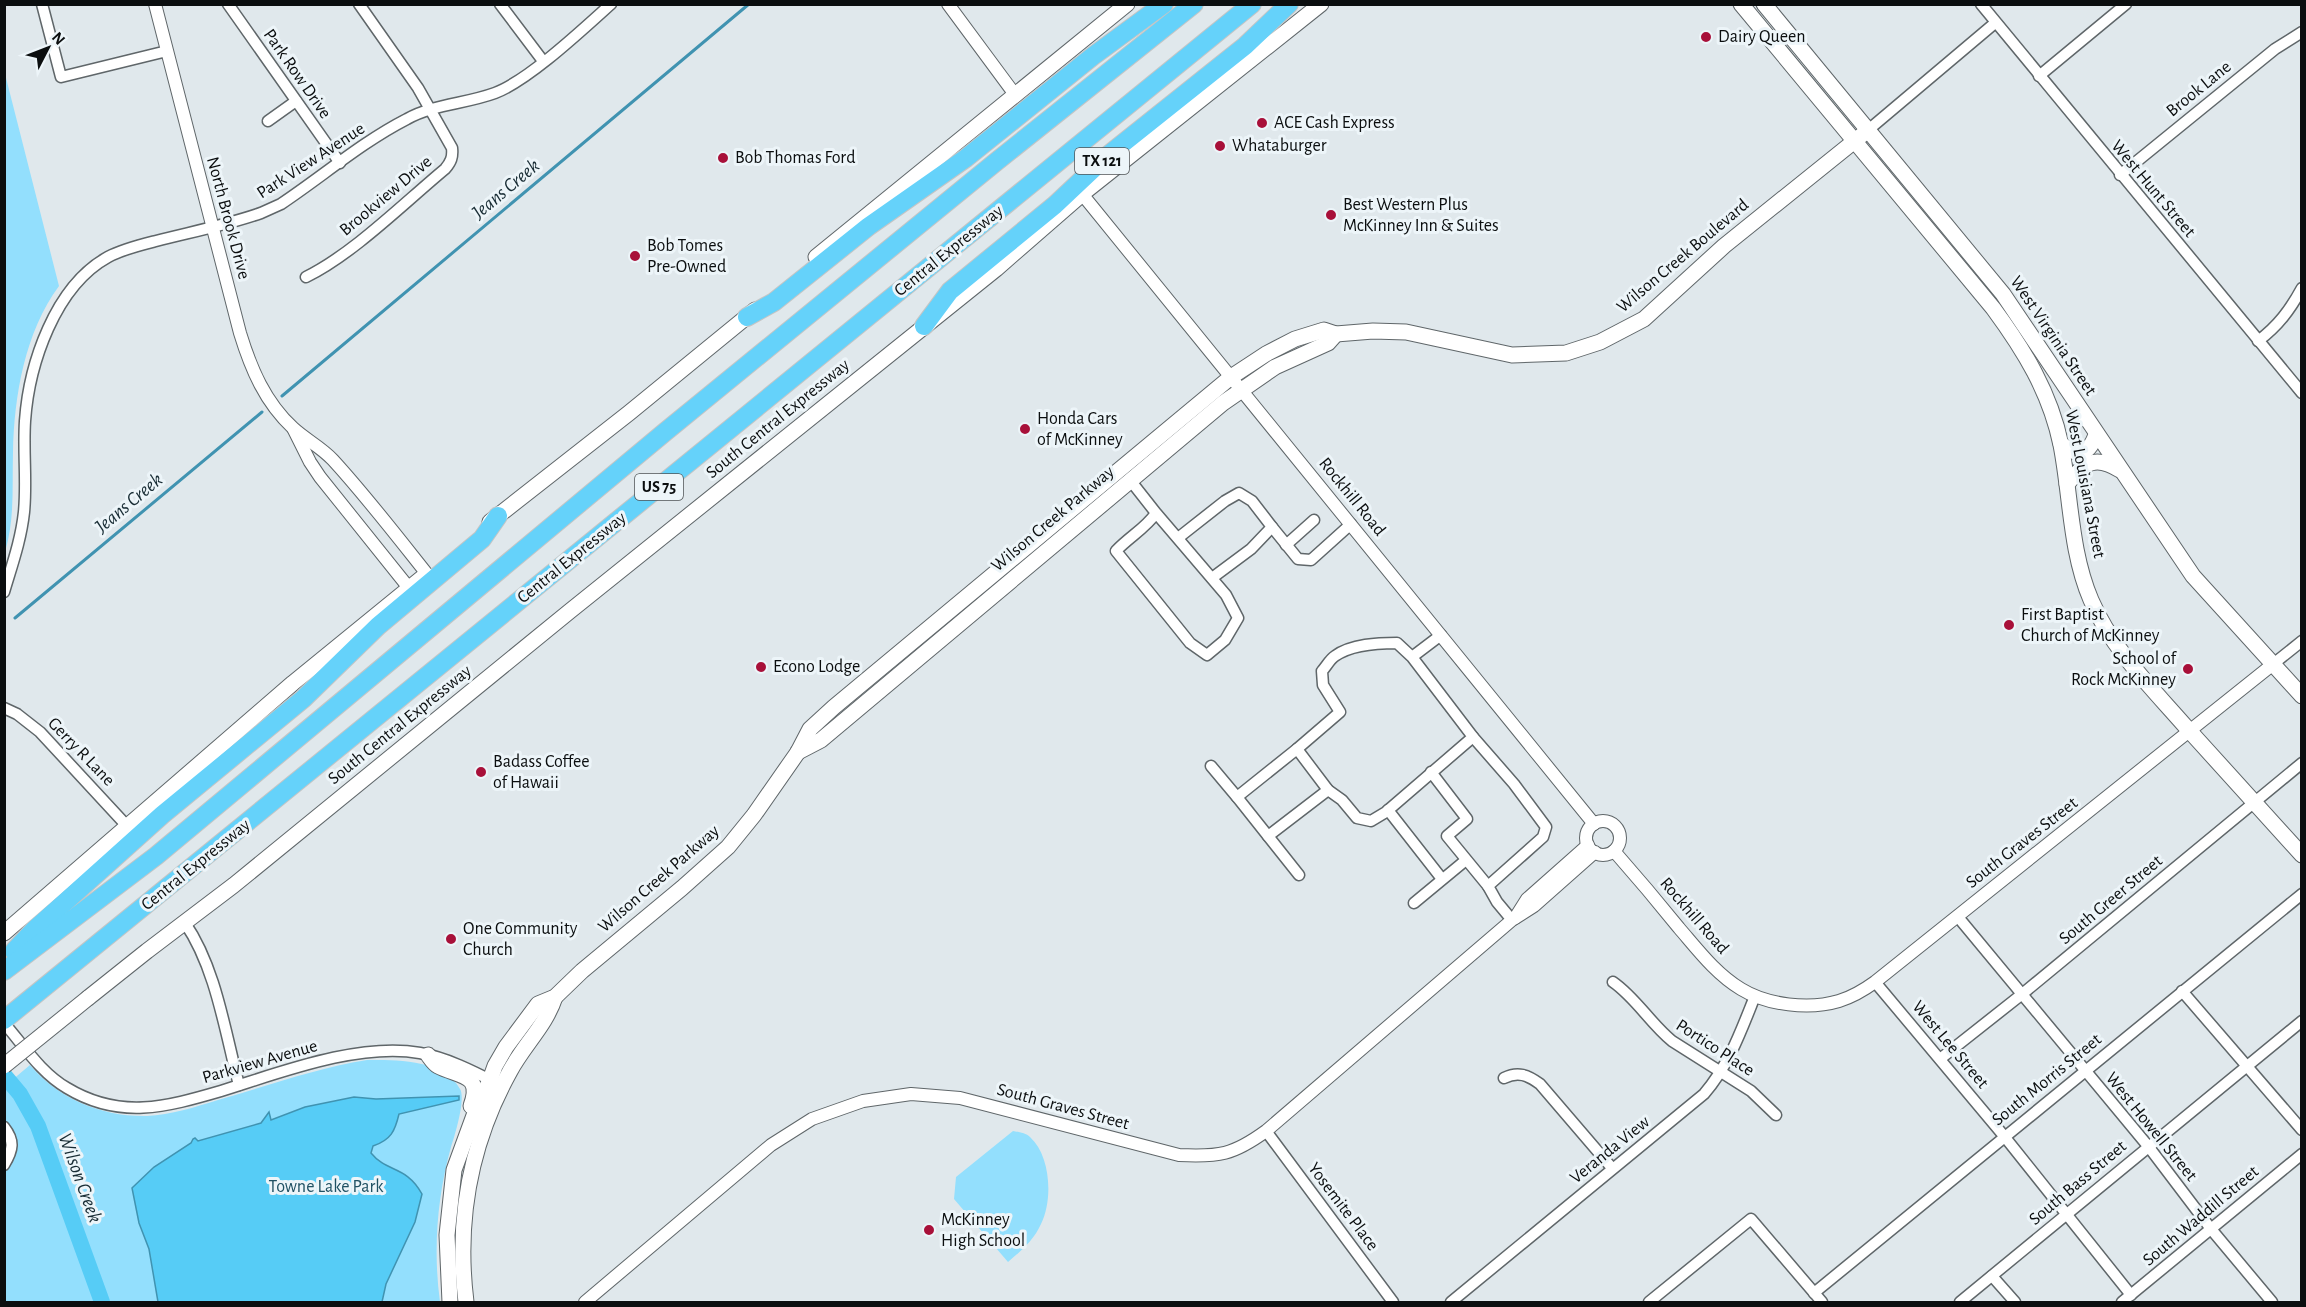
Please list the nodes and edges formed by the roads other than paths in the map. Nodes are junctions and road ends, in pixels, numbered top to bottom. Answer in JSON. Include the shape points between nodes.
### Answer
{"nodes":[{"id":1,"x":42,"y":4,"type":"edge"},
{"id":2,"x":155,"y":4,"type":"edge"},
{"id":3,"x":228,"y":4,"type":"edge"},
{"id":4,"x":359,"y":4,"type":"edge"},
{"id":5,"x":500,"y":4,"type":"edge"},
{"id":6,"x":611,"y":4,"type":"edge"},
{"id":7,"x":948,"y":4,"type":"edge"},
{"id":8,"x":1127,"y":4,"type":"edge"},
{"id":9,"x":1164,"y":4,"type":"edge"},
{"id":10,"x":1194,"y":4,"type":"edge"},
{"id":11,"x":1252,"y":4,"type":"edge"},
{"id":12,"x":1289,"y":4,"type":"edge"},
{"id":13,"x":1321,"y":4,"type":"edge"},
{"id":14,"x":1741,"y":4,"type":"edge"},
{"id":15,"x":1764,"y":4,"type":"edge"},
{"id":16,"x":1980,"y":4,"type":"edge"},
{"id":17,"x":2126,"y":4,"type":"edge"},
{"id":18,"x":1995,"y":23,"type":"junction"},
{"id":19,"x":2301,"y":33,"type":"edge"},
{"id":20,"x":166,"y":51,"type":"junction"},
{"id":21,"x":543,"y":61,"type":"junction"},
{"id":22,"x":2039,"y":76,"type":"junction"},
{"id":23,"x":1016,"y":96,"type":"junction"},
{"id":24,"x":296,"y":101,"type":"junction"},
{"id":25,"x":431,"y":108,"type":"junction"},
{"id":26,"x":268,"y":121,"type":"dead end"},
{"id":27,"x":1867,"y":131,"type":"junction"},
{"id":28,"x":1854,"y":141,"type":"junction"},
{"id":29,"x":340,"y":163,"type":"junction"},
{"id":30,"x":2120,"y":175,"type":"junction"},
{"id":31,"x":1082,"y":194,"type":"junction"},
{"id":32,"x":212,"y":227,"type":"junction"},
{"id":33,"x":306,"y":277,"type":"dead end"},
{"id":34,"x":1991,"y":280,"type":"junction"},
{"id":35,"x":2301,"y":288,"type":"edge"},
{"id":36,"x":1978,"y":290,"type":"junction"},
{"id":37,"x":747,"y":317,"type":"junction"},
{"id":38,"x":924,"y":326,"type":"junction"},
{"id":39,"x":1336,"y":334,"type":"joint"},
{"id":40,"x":2258,"y":341,"type":"junction"},
{"id":41,"x":1236,"y":383,"type":"junction"},
{"id":42,"x":2301,"y":393,"type":"edge"},
{"id":43,"x":293,"y":429,"type":"junction"},
{"id":44,"x":2096,"y":435,"type":"junction"},
{"id":45,"x":2061,"y":444,"type":"junction"},
{"id":46,"x":2120,"y":470,"type":"junction"},
{"id":47,"x":1130,"y":480,"type":"junction"},
{"id":48,"x":2067,"y":484,"type":"junction"},
{"id":49,"x":364,"y":496,"type":"junction"},
{"id":50,"x":347,"y":510,"type":"junction"},
{"id":51,"x":1156,"y":513,"type":"junction"},
{"id":52,"x":498,"y":516,"type":"junction"},
{"id":53,"x":1314,"y":520,"type":"dead end"},
{"id":54,"x":1351,"y":524,"type":"junction"},
{"id":55,"x":1272,"y":527,"type":"junction"},
{"id":56,"x":1178,"y":538,"type":"junction"},
{"id":57,"x":1286,"y":545,"type":"junction"},
{"id":58,"x":427,"y":574,"type":"junction"},
{"id":59,"x":1212,"y":578,"type":"junction"},
{"id":60,"x":409,"y":588,"type":"junction"},
{"id":61,"x":4,"y":592,"type":"edge"},
{"id":62,"x":1441,"y":635,"type":"junction"},
{"id":63,"x":2301,"y":641,"type":"edge"},
{"id":64,"x":1412,"y":657,"type":"junction"},
{"id":65,"x":2272,"y":665,"type":"junction"},
{"id":66,"x":2301,"y":696,"type":"edge"},
{"id":67,"x":4,"y":708,"type":"edge"},
{"id":68,"x":2190,"y":731,"type":"junction"},
{"id":69,"x":1473,"y":737,"type":"junction"},
{"id":70,"x":1297,"y":749,"type":"junction"},
{"id":71,"x":798,"y":752,"type":"junction"},
{"id":72,"x":2301,"y":763,"type":"edge"},
{"id":73,"x":1211,"y":766,"type":"dead end"},
{"id":74,"x":1431,"y":772,"type":"junction"},
{"id":75,"x":1328,"y":790,"type":"junction"},
{"id":76,"x":1237,"y":797,"type":"junction"},
{"id":77,"x":2254,"y":803,"type":"junction"},
{"id":78,"x":1388,"y":810,"type":"junction"},
{"id":79,"x":1594,"y":824,"type":"junction"},
{"id":80,"x":127,"y":826,"type":"junction"},
{"id":81,"x":1268,"y":836,"type":"junction"},
{"id":82,"x":1592,"y":849,"type":"junction"},
{"id":83,"x":1614,"y":850,"type":"junction"},
{"id":84,"x":2301,"y":855,"type":"edge"},
{"id":85,"x":1466,"y":860,"type":"junction"},
{"id":86,"x":1299,"y":876,"type":"dead end"},
{"id":87,"x":1442,"y":879,"type":"junction"},
{"id":88,"x":1488,"y":886,"type":"junction"},
{"id":89,"x":2301,"y":894,"type":"edge"},
{"id":90,"x":1414,"y":903,"type":"dead end"},
{"id":91,"x":1958,"y":917,"type":"junction"},
{"id":92,"x":1514,"y":919,"type":"junction"},
{"id":93,"x":185,"y":923,"type":"junction"},
{"id":94,"x":33,"y":930,"type":"junction"},
{"id":95,"x":4,"y":933,"type":"edge"},
{"id":96,"x":4,"y":961,"type":"edge"},
{"id":97,"x":4,"y":971,"type":"edge"},
{"id":98,"x":1613,"y":982,"type":"dead end"},
{"id":99,"x":1875,"y":982,"type":"junction"},
{"id":100,"x":2182,"y":992,"type":"junction"},
{"id":101,"x":2021,"y":995,"type":"junction"},
{"id":102,"x":1755,"y":996,"type":"junction"},
{"id":103,"x":2301,"y":1021,"type":"edge"},
{"id":104,"x":4,"y":1022,"type":"edge"},
{"id":105,"x":428,"y":1055,"type":"junction"},
{"id":106,"x":1940,"y":1059,"type":"junction"},
{"id":107,"x":4,"y":1066,"type":"edge"},
{"id":108,"x":2247,"y":1067,"type":"junction"},
{"id":109,"x":2085,"y":1071,"type":"junction"},
{"id":110,"x":1721,"y":1073,"type":"junction"},
{"id":111,"x":1504,"y":1078,"type":"dead end"},
{"id":112,"x":496,"y":1083,"type":"junction"},
{"id":113,"x":239,"y":1085,"type":"junction"},
{"id":114,"x":1776,"y":1115,"type":"dead end"},
{"id":115,"x":4,"y":1126,"type":"edge"},
{"id":116,"x":2301,"y":1130,"type":"edge"},
{"id":117,"x":1266,"y":1131,"type":"junction"},
{"id":118,"x":2004,"y":1136,"type":"junction"},
{"id":119,"x":2148,"y":1146,"type":"junction"},
{"id":120,"x":2301,"y":1154,"type":"edge"},
{"id":121,"x":4,"y":1165,"type":"edge"},
{"id":122,"x":1612,"y":1168,"type":"junction"},
{"id":123,"x":450,"y":1192,"type":"junction"},
{"id":124,"x":2067,"y":1214,"type":"junction"},
{"id":125,"x":2211,"y":1229,"type":"junction"},
{"id":126,"x":1992,"y":1276,"type":"junction"},
{"id":127,"x":1814,"y":1293,"type":"junction"},
{"id":128,"x":2131,"y":1295,"type":"junction"},
{"id":129,"x":1656,"y":1300,"type":"edge"},
{"id":130,"x":450,"y":1302,"type":"edge"},
{"id":131,"x":466,"y":1302,"type":"edge"},
{"id":132,"x":585,"y":1302,"type":"edge"},
{"id":133,"x":1393,"y":1302,"type":"edge"},
{"id":134,"x":1451,"y":1302,"type":"edge"},
{"id":135,"x":1822,"y":1302,"type":"edge"},
{"id":136,"x":1960,"y":1302,"type":"edge"},
{"id":137,"x":2015,"y":1302,"type":"edge"},
{"id":138,"x":2122,"y":1302,"type":"edge"},
{"id":139,"x":2272,"y":1302,"type":"edge"}],
"edges":[{"from":1,"to":20,"type":"street","via":[[61,77]]},
{"from":2,"to":20,"type":"street","name":"North Brook Drive"},
{"from":3,"to":24,"type":"street","name":"Park Row Drive"},
{"from":4,"to":25,"type":"street","name":"Brookview Drive"},
{"from":5,"to":21,"type":"street"},
{"from":6,"to":21,"type":"street","name":"Park View Avenue"},
{"from":7,"to":23,"type":"street"},
{"from":8,"to":23,"type":"main road"},
{"from":9,"to":37,"type":"highway","via":[[966,158],[869,226],[774,302]]},
{"from":10,"to":94,"type":"highway","name":"Central Expressway","number":"US 75","via":[[656,440],[156,856]]},
{"from":11,"to":104,"type":"highway","name":"Central Expressway","number":"US 75"},
{"from":12,"to":38,"type":"highway","number":"TX 121","via":[[1245,46],[1107,156],[1055,205],[950,291]]},
{"from":13,"to":31,"type":"main road","name":"South Central Expressway"},
{"from":14,"to":28,"type":"main road","name":"West Louisiana Street"},
{"from":15,"to":27,"type":"main road","name":"West Virginia Street"},
{"from":16,"to":18,"type":"street","name":"West Hunt Street"},
{"from":17,"to":22,"type":"street"},
{"from":18,"to":22,"type":"street","name":"West Hunt Street"},
{"from":18,"to":27,"type":"street","name":"Wilson Creek Boulevard"},
{"from":19,"to":30,"type":"street","name":"Brook Lane","via":[[2275,49]]},
{"from":20,"to":32,"type":"street","name":"North Brook Drive"},
{"from":21,"to":25,"type":"street","name":"Park View Avenue","via":[[495,93]]},
{"from":22,"to":30,"type":"street","name":"West Hunt Street"},
{"from":23,"to":37,"type":"main road"},
{"from":24,"to":26,"type":"street"},
{"from":24,"to":29,"type":"street","name":"Park Row Drive"},
{"from":25,"to":29,"type":"street","name":"Park View Avenue","via":[[395,125]]},
{"from":25,"to":33,"type":"street","name":"Brookview Drive","via":[[452,148],[450,163],[354,245]]},
{"from":27,"to":28,"type":"main road","name":"Wilson Creek Boulevard"},
{"from":27,"to":34,"type":"main road","name":"West Virginia Street"},
{"from":28,"to":36,"type":"main road","name":"West Louisiana Street"},
{"from":28,"to":39,"type":"main road","name":"Wilson Creek Boulevard","via":[[1724,246],[1644,319],[1600,342],[1566,353],[1512,355],[1406,332]]},
{"from":29,"to":32,"type":"street","name":"Park View Avenue","via":[[281,204]]},
{"from":30,"to":40,"type":"street","name":"West Hunt Street"},
{"from":31,"to":38,"type":"main road","name":"South Central Expressway"},
{"from":31,"to":41,"type":"street","name":"Rockhill Road"},
{"from":32,"to":43,"type":"street","name":"North Brook Drive","via":[[249,365]]},
{"from":32,"to":61,"type":"street","name":"Park View Avenue","via":[[108,256],[84,275],[60,303],[29,392],[22,529]]},
{"from":34,"to":36,"type":"main road"},
{"from":34,"to":44,"type":"main road","name":"West Virginia Street"},
{"from":35,"to":40,"type":"street","via":[[2286,316]]},
{"from":36,"to":45,"type":"main road","name":"West Louisiana Street","via":[[2035,371]]},
{"from":37,"to":52,"type":"main road"},
{"from":38,"to":93,"type":"main road","name":"South Central Expressway","number":"TX 121"},
{"from":39,"to":41,"type":"main road","name":"Wilson Creek Parkway","via":[[1328,342]]},
{"from":40,"to":42,"type":"street","name":"West Hunt Street"},
{"from":41,"to":47,"type":"main road","name":"Wilson Creek Parkway"},
{"from":41,"to":54,"type":"street","name":"Rockhill Road"},
{"from":41,"to":71,"type":"main road","name":"Wilson Creek Parkway","via":[[834,707],[810,729]]},
{"from":43,"to":49,"type":"street","name":"North Brook Drive","via":[[326,453]]},
{"from":43,"to":50,"type":"street","name":"North Brook Drive","via":[[310,462]]},
{"from":44,"to":45,"type":"main road","via":[[2091,447],[2082,452],[2072,452]]},
{"from":44,"to":46,"type":"main road","name":"West Virginia Street"},
{"from":45,"to":48,"type":"main road","name":"West Louisiana Street"},
{"from":46,"to":48,"type":"main road","via":[[2105,462],[2091,462]]},
{"from":46,"to":65,"type":"main road","name":"West Virginia Street","via":[[2193,576]]},
{"from":47,"to":51,"type":"street"},
{"from":47,"to":71,"type":"main road","name":"Wilson Creek Parkway","via":[[821,740]]},
{"from":48,"to":68,"type":"main road","name":"West Louisiana Street","via":[[2082,574],[2099,618],[2129,662]]},
{"from":49,"to":50,"type":"street"},
{"from":49,"to":58,"type":"street","name":"North Brook Drive"},
{"from":50,"to":60,"type":"street","name":"North Brook Drive"},
{"from":51,"to":56,"type":"street"},
{"from":51,"to":59,"type":"street","via":[[1116,551],[1190,643],[1207,655],[1225,640],[1238,618]]},
{"from":52,"to":58,"type":"main road"},
{"from":52,"to":94,"type":"highway","via":[[482,539],[378,626],[303,699],[162,815]]},
{"from":53,"to":57,"type":"street"},
{"from":54,"to":57,"type":"street","via":[[1311,560],[1298,559]]},
{"from":54,"to":62,"type":"street","name":"Rockhill Road"},
{"from":55,"to":56,"type":"street","via":[[1252,501],[1239,493]]},
{"from":55,"to":57,"type":"street"},
{"from":55,"to":59,"type":"street","via":[[1251,549]]},
{"from":56,"to":59,"type":"street"},
{"from":58,"to":60,"type":"main road"},
{"from":60,"to":80,"type":"main road"},
{"from":62,"to":64,"type":"street"},
{"from":62,"to":79,"type":"street","name":"Rockhill Road"},
{"from":63,"to":65,"type":"street"},
{"from":64,"to":69,"type":"street"},
{"from":64,"to":70,"type":"street","via":[[1397,643],[1351,649],[1334,656],[1322,671],[1323,685],[1340,712]]},
{"from":65,"to":66,"type":"main road","name":"West Virginia Street"},
{"from":65,"to":68,"type":"street","name":"South Graves Street"},
{"from":67,"to":80,"type":"street","name":"Gerry R Lane","via":[[40,732]]},
{"from":68,"to":77,"type":"main road","name":"West Louisiana Street"},
{"from":68,"to":91,"type":"street","name":"South Graves Street"},
{"from":69,"to":74,"type":"street"},
{"from":69,"to":88,"type":"street","via":[[1546,827],[1543,837]]},
{"from":70,"to":75,"type":"street"},
{"from":70,"to":76,"type":"street"},
{"from":71,"to":112,"type":"main road","name":"Wilson Creek Parkway","via":[[728,847],[555,997],[538,1004],[495,1066]]},
{"from":72,"to":77,"type":"street","name":"South Greer Street"},
{"from":73,"to":76,"type":"street"},
{"from":74,"to":78,"type":"street"},
{"from":74,"to":85,"type":"street","via":[[1467,819],[1447,836]]},
{"from":75,"to":78,"type":"street","via":[[1357,818],[1371,821]]},
{"from":75,"to":81,"type":"street"},
{"from":76,"to":81,"type":"street"},
{"from":77,"to":84,"type":"main road","name":"West Louisiana Street"},
{"from":77,"to":101,"type":"street","name":"South Greer Street"},
{"from":78,"to":87,"type":"street"},
{"from":79,"to":82,"type":"street","via":[[1587,836]]},
{"from":79,"to":83,"type":"street","via":[[1606,821],[1616,826],[1620,840]]},
{"from":80,"to":94,"type":"main road"},
{"from":81,"to":86,"type":"street"},
{"from":82,"to":83,"type":"street","via":[[1604,855]]},
{"from":82,"to":92,"type":"street","name":"South Graves Street","via":[[1527,899]]},
{"from":83,"to":102,"type":"street","name":"Rockhill Road","via":[[1707,961],[1726,979]]},
{"from":85,"to":87,"type":"street"},
{"from":85,"to":88,"type":"street"},
{"from":87,"to":90,"type":"street"},
{"from":88,"to":92,"type":"street"},
{"from":89,"to":100,"type":"street","name":"South Morris Street"},
{"from":91,"to":99,"type":"street","name":"South Graves Street"},
{"from":91,"to":101,"type":"street","name":"West Howell Street"},
{"from":92,"to":117,"type":"street","name":"South Graves Street"},
{"from":93,"to":107,"type":"main road","name":"South Central Expressway","number":"TX 121","bridge":true},
{"from":93,"to":113,"type":"street","via":[[210,975]]},
{"from":94,"to":95,"type":"main road"},
{"from":94,"to":96,"type":"highway"},
{"from":94,"to":97,"type":"highway","name":"Central Expressway","number":"US 75"},
{"from":98,"to":110,"type":"street","name":"Portico Place","via":[[1672,1041]]},
{"from":99,"to":102,"type":"street","name":"Rockhill Road","via":[[1837,1002],[1807,1005]]},
{"from":99,"to":106,"type":"street","name":"West Lee Street"},
{"from":100,"to":108,"type":"street"},
{"from":100,"to":109,"type":"street","name":"South Morris Street"},
{"from":101,"to":106,"type":"street","name":"South Greer Street"},
{"from":101,"to":109,"type":"street","name":"West Howell Street"},
{"from":102,"to":110,"type":"street","name":"Veranda View"},
{"from":103,"to":108,"type":"street","name":"South Bass Street"},
{"from":104,"to":113,"type":"street","name":"Parkview Avenue","via":[[55,1080],[103,1103],[130,1108],[167,1106]]},
{"from":105,"to":112,"type":"street","name":"Parkview Avenue"},
{"from":105,"to":113,"type":"street","name":"Parkview Avenue","via":[[357,1053]]},
{"from":105,"to":123,"type":"main road","via":[[436,1065],[464,1076],[475,1088],[454,1162]]},
{"from":106,"to":118,"type":"street","name":"West Lee Street"},
{"from":108,"to":116,"type":"street"},
{"from":108,"to":119,"type":"street","name":"South Bass Street"},
{"from":109,"to":118,"type":"street","name":"South Morris Street"},
{"from":109,"to":119,"type":"street","name":"West Howell Street"},
{"from":110,"to":114,"type":"street","name":"Portico Place","via":[[1751,1091]]},
{"from":110,"to":122,"type":"street","name":"Veranda View","via":[[1687,1110]]},
{"from":111,"to":122,"type":"street","via":[[1518,1073],[1540,1084]]},
{"from":112,"to":123,"type":"main road","name":"Wilson Creek Parkway","via":[[466,1134]]},
{"from":112,"to":131,"type":"main road","name":"Wilson Creek Parkway","via":[[469,1182],[462,1247]]},
{"from":115,"to":121,"type":"street","via":[[13,1148]]},
{"from":117,"to":132,"type":"street","name":"South Graves Street","via":[[1232,1152],[1179,1155],[960,1098],[900,1094],[863,1101],[812,1119],[771,1145]]},
{"from":117,"to":133,"type":"street","name":"Yosemite Place"},
{"from":118,"to":124,"type":"street","name":"West Lee Street"},
{"from":118,"to":127,"type":"street","name":"South Morris Street"},
{"from":119,"to":124,"type":"street","name":"South Bass Street"},
{"from":119,"to":125,"type":"street","name":"West Howell Street"},
{"from":120,"to":125,"type":"street","name":"South Waddill Street"},
{"from":122,"to":134,"type":"street","name":"Veranda View"},
{"from":123,"to":130,"type":"main road","name":"Wilson Creek Parkway"},
{"from":124,"to":126,"type":"street","name":"South Bass Street"},
{"from":124,"to":128,"type":"street","name":"West Lee Street"},
{"from":125,"to":128,"type":"street","name":"South Waddill Street"},
{"from":125,"to":139,"type":"street","name":"West Howell Street"},
{"from":126,"to":136,"type":"street","name":"South Bass Street"},
{"from":126,"to":137,"type":"street"},
{"from":127,"to":129,"type":"street","via":[[1751,1219]]},
{"from":127,"to":135,"type":"street"},
{"from":128,"to":138,"type":"street","name":"South Waddill Street"}]}
